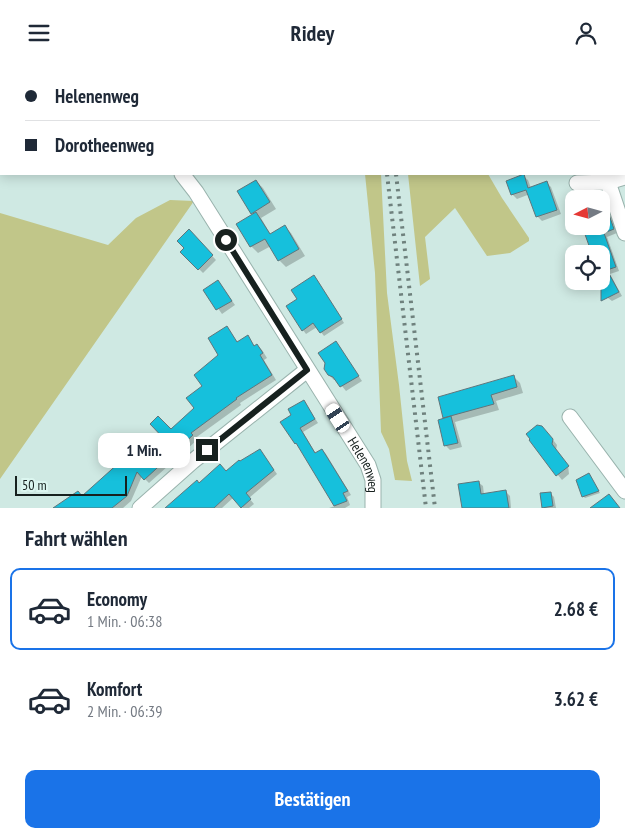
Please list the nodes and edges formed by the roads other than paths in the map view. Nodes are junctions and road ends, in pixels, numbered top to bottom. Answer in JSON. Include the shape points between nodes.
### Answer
{"nodes":[{"id":1,"x":183,"y":175,"type":"edge"},
{"id":2,"x":625,"y":177,"type":"edge"},
{"id":3,"x":608,"y":181,"type":"junction"},
{"id":4,"x":577,"y":183,"type":"dead end"},
{"id":5,"x":625,"y":233,"type":"edge"},
{"id":6,"x":307,"y":370,"type":"junction"},
{"id":7,"x":570,"y":417,"type":"dead end"},
{"id":8,"x":625,"y":491,"type":"edge"},
{"id":9,"x":140,"y":508,"type":"edge"},
{"id":10,"x":373,"y":508,"type":"edge"}],
"edges":[{"from":1,"to":6,"type":"street","name":"Helenenweg"},
{"from":2,"to":3,"type":"street"},
{"from":3,"to":4,"type":"street"},
{"from":3,"to":5,"type":"street"},
{"from":6,"to":9,"type":"street"},
{"from":6,"to":10,"type":"street","name":"Helenenweg","via":[[368,465],[373,480]]},
{"from":7,"to":8,"type":"street"}]}
